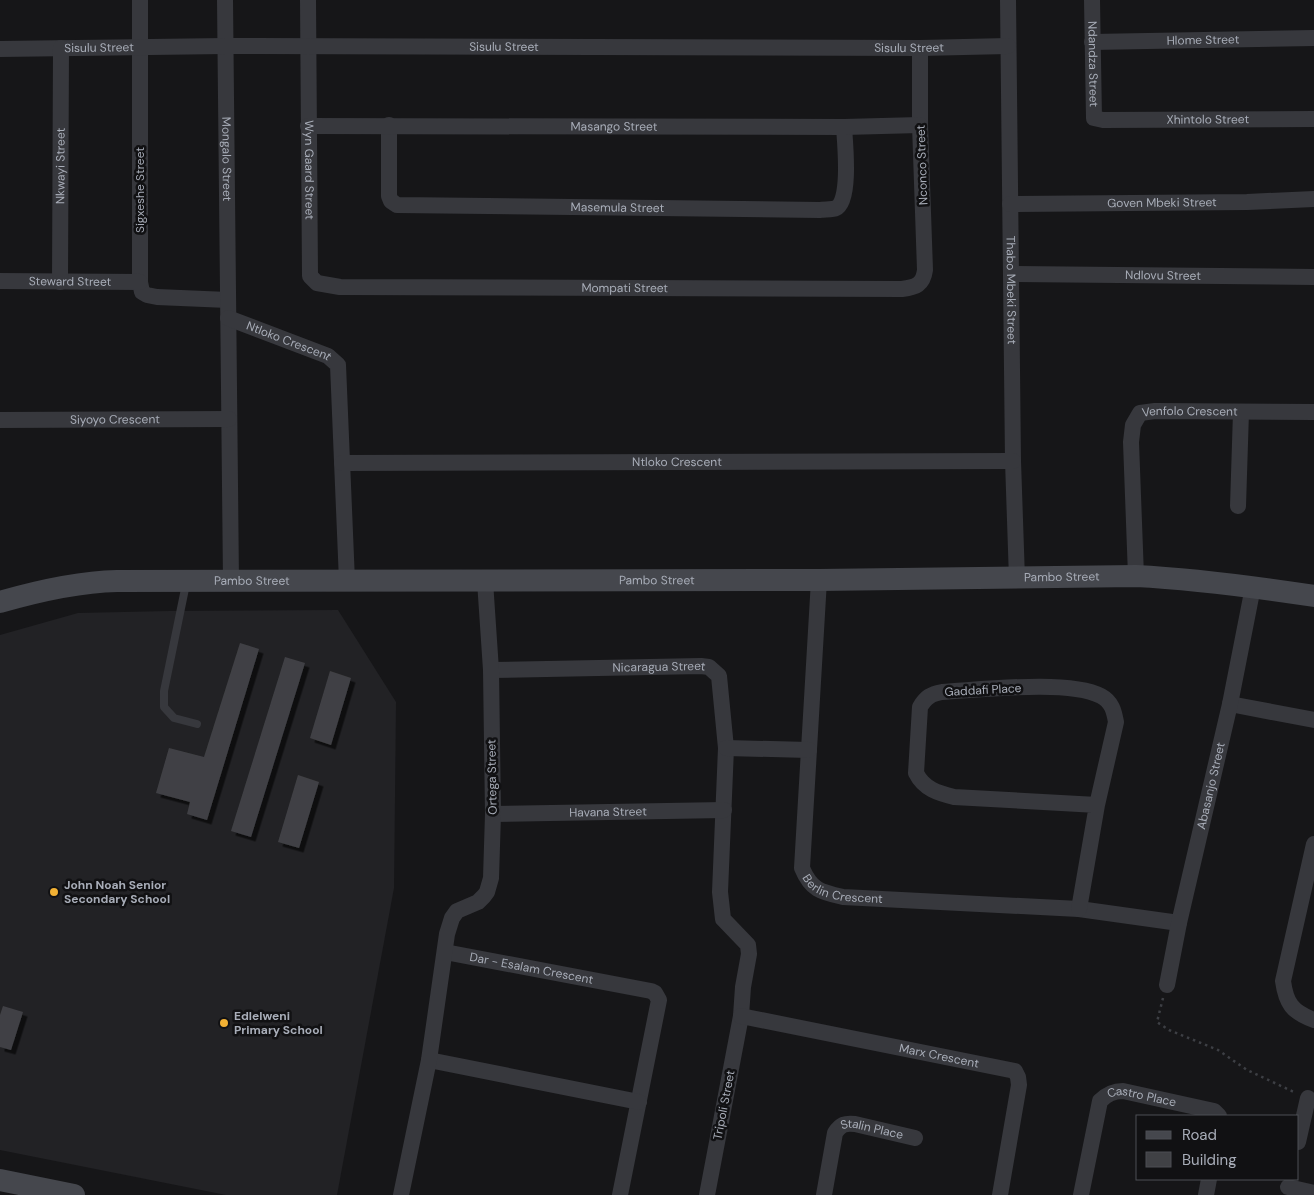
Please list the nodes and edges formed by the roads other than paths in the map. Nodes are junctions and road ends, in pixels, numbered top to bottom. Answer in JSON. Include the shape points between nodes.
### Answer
{"nodes":[{"id":1,"x":140,"y":0,"type":"edge"},
{"id":2,"x":225,"y":0,"type":"edge"},
{"id":3,"x":308,"y":0,"type":"edge"},
{"id":4,"x":1008,"y":0,"type":"edge"},
{"id":5,"x":1092,"y":0,"type":"edge"},
{"id":6,"x":1314,"y":38,"type":"edge"},
{"id":7,"x":1092,"y":42,"type":"junction"},
{"id":8,"x":225,"y":46,"type":"junction"},
{"id":9,"x":1008,"y":46,"type":"junction"},
{"id":10,"x":308,"y":47,"type":"junction"},
{"id":11,"x":61,"y":48,"type":"junction"},
{"id":12,"x":140,"y":48,"type":"junction"},
{"id":13,"x":920,"y":48,"type":"junction"},
{"id":14,"x":0,"y":49,"type":"edge"},
{"id":15,"x":1314,"y":119,"type":"edge"},
{"id":16,"x":1102,"y":120,"type":"joint"},
{"id":17,"x":390,"y":125,"type":"junction"},
{"id":18,"x":920,"y":125,"type":"junction"},
{"id":19,"x":308,"y":126,"type":"junction"},
{"id":20,"x":844,"y":127,"type":"junction"},
{"id":21,"x":1314,"y":199,"type":"edge"},
{"id":22,"x":1010,"y":204,"type":"junction"},
{"id":23,"x":1012,"y":274,"type":"junction"},
{"id":24,"x":1314,"y":277,"type":"edge"},
{"id":25,"x":0,"y":281,"type":"edge"},
{"id":26,"x":922,"y":281,"type":"joint"},
{"id":27,"x":60,"y":282,"type":"junction"},
{"id":28,"x":140,"y":282,"type":"junction"},
{"id":29,"x":325,"y":285,"type":"joint"},
{"id":30,"x":228,"y":300,"type":"junction"},
{"id":31,"x":228,"y":318,"type":"junction"},
{"id":32,"x":1241,"y":412,"type":"junction"},
{"id":33,"x":1314,"y":412,"type":"edge"},
{"id":34,"x":229,"y":419,"type":"junction"},
{"id":35,"x":0,"y":420,"type":"edge"},
{"id":36,"x":1013,"y":461,"type":"junction"},
{"id":37,"x":342,"y":463,"type":"junction"},
{"id":38,"x":1238,"y":506,"type":"dead end"},
{"id":39,"x":1136,"y":576,"type":"junction"},
{"id":40,"x":1017,"y":579,"type":"junction"},
{"id":41,"x":819,"y":580,"type":"junction"},
{"id":42,"x":347,"y":581,"type":"junction"},
{"id":43,"x":486,"y":581,"type":"junction"},
{"id":44,"x":186,"y":582,"type":"junction"},
{"id":45,"x":231,"y":582,"type":"junction"},
{"id":46,"x":1253,"y":587,"type":"junction"},
{"id":47,"x":1314,"y":596,"type":"edge"},
{"id":48,"x":0,"y":602,"type":"edge"},
{"id":49,"x":491,"y":670,"type":"junction"},
{"id":50,"x":1230,"y":704,"type":"junction"},
{"id":51,"x":1314,"y":720,"type":"edge"},
{"id":52,"x":197,"y":724,"type":"dead end"},
{"id":53,"x":726,"y":748,"type":"junction"},
{"id":54,"x":809,"y":750,"type":"junction"},
{"id":55,"x":1097,"y":805,"type":"junction"},
{"id":56,"x":724,"y":810,"type":"junction"},
{"id":57,"x":492,"y":814,"type":"junction"},
{"id":58,"x":1314,"y":844,"type":"edge"},
{"id":59,"x":1079,"y":910,"type":"junction"},
{"id":60,"x":1179,"y":923,"type":"junction"},
{"id":61,"x":445,"y":952,"type":"junction"},
{"id":62,"x":1167,"y":985,"type":"road end"},
{"id":63,"x":741,"y":1016,"type":"junction"},
{"id":64,"x":1314,"y":1020,"type":"edge"},
{"id":65,"x":429,"y":1060,"type":"junction"},
{"id":66,"x":1308,"y":1098,"type":"road end"},
{"id":67,"x":639,"y":1102,"type":"junction"},
{"id":68,"x":1218,"y":1115,"type":"edge"},
{"id":69,"x":914,"y":1138,"type":"dead end"},
{"id":70,"x":1299,"y":1138,"type":"edge"},
{"id":71,"x":0,"y":1180,"type":"edge"},
{"id":72,"x":1209,"y":1180,"type":"edge"},
{"id":73,"x":1288,"y":1187,"type":"edge"},
{"id":74,"x":36,"y":1191,"type":"edge"},
{"id":75,"x":1314,"y":1193,"type":"edge"},
{"id":76,"x":74,"y":1195,"type":"edge"},
{"id":77,"x":401,"y":1195,"type":"edge"},
{"id":78,"x":620,"y":1195,"type":"edge"},
{"id":79,"x":707,"y":1195,"type":"edge"},
{"id":80,"x":824,"y":1195,"type":"edge"},
{"id":81,"x":1000,"y":1195,"type":"edge"},
{"id":82,"x":1081,"y":1195,"type":"edge"},
{"id":83,"x":1206,"y":1195,"type":"edge"}],
"edges":[{"from":1,"to":12,"type":"street","name":"Sigxeshe Street"},
{"from":2,"to":8,"type":"street","name":"Mongalo Street"},
{"from":3,"to":10,"type":"street","name":"Wyn Gaard Street"},
{"from":4,"to":9,"type":"street","name":"Thabo Mbeki Street"},
{"from":5,"to":7,"type":"street","name":"Ndandza Street"},
{"from":6,"to":7,"type":"street","name":"Hlome Street"},
{"from":7,"to":16,"type":"street","name":"Ndandza Street","via":[[1093,113],[1094,118]]},
{"from":8,"to":10,"type":"street","name":"Sisulu Street"},
{"from":8,"to":12,"type":"street","name":"Sisulu Street"},
{"from":8,"to":30,"type":"street","name":"Mongalo Street"},
{"from":9,"to":13,"type":"street","name":"Sisulu Street"},
{"from":9,"to":22,"type":"street","name":"Thabo Mbeki Street"},
{"from":10,"to":13,"type":"street","name":"Sisulu Street"},
{"from":10,"to":19,"type":"street","name":"Wyn Gaard Street"},
{"from":11,"to":12,"type":"street","name":"Sisulu Street"},
{"from":11,"to":14,"type":"street","name":"Sisulu Street"},
{"from":11,"to":27,"type":"street","name":"Nkwayi Street"},
{"from":12,"to":28,"type":"street","name":"Sigxeshe Street"},
{"from":13,"to":18,"type":"street","name":"Nconco Street"},
{"from":15,"to":16,"type":"street","name":"Xhintolo Street"},
{"from":17,"to":19,"type":"street","name":"Masango Street"},
{"from":17,"to":20,"type":"street","name":"Masango Street"},
{"from":17,"to":20,"type":"street","name":"Masemula Street","via":[[389,196],[397,205],[820,210],[836,208],[842,203],[846,180]]},
{"from":18,"to":20,"type":"street","name":"Masango Street"},
{"from":18,"to":26,"type":"street","name":"Nconco Street","via":[[925,270]]},
{"from":19,"to":29,"type":"street","name":"Wyn Gaard Street","via":[[310,276]]},
{"from":21,"to":22,"type":"street","name":"Goven Mbeki Street"},
{"from":22,"to":23,"type":"street","name":"Thabo Mbeki Street"},
{"from":23,"to":24,"type":"street","name":"Ndlovu Street"},
{"from":23,"to":36,"type":"street","name":"Thabo Mbeki Street"},
{"from":25,"to":27,"type":"street","name":"Steward Street"},
{"from":26,"to":29,"type":"street","name":"Mompati Street","via":[[917,287],[902,289]]},
{"from":27,"to":28,"type":"street","name":"Steward Street"},
{"from":28,"to":30,"type":"street","via":[[142,292],[147,296]]},
{"from":30,"to":31,"type":"street","name":"Mongalo Street"},
{"from":31,"to":34,"type":"street"},
{"from":31,"to":37,"type":"street","name":"Ntloko Crescent","via":[[335,361],[339,369]]},
{"from":32,"to":33,"type":"street","name":"Venfolo Crescent"},
{"from":32,"to":38,"type":"street"},
{"from":32,"to":39,"type":"street","name":"Venfolo Crescent","via":[[1140,413],[1133,424],[1130,442]]},
{"from":34,"to":35,"type":"street","name":"Siyoyo Crescent"},
{"from":34,"to":45,"type":"street"},
{"from":36,"to":37,"type":"street","name":"Ntloko Crescent"},
{"from":36,"to":40,"type":"street","name":"Thabo Mbeki Street"},
{"from":37,"to":42,"type":"street","name":"Ntloko Crescent"},
{"from":39,"to":40,"type":"street","name":"Pambo Street"},
{"from":39,"to":46,"type":"street","name":"Pambo Street"},
{"from":40,"to":41,"type":"street","name":"Pambo Street"},
{"from":41,"to":43,"type":"street","name":"Pambo Street"},
{"from":41,"to":54,"type":"street","name":"Berlin Crescent"},
{"from":42,"to":43,"type":"street","name":"Pambo Street"},
{"from":42,"to":45,"type":"street","name":"Pambo Street"},
{"from":43,"to":49,"type":"street","name":"Ortega Street"},
{"from":44,"to":45,"type":"street","name":"Pambo Street"},
{"from":44,"to":48,"type":"street","name":"Pambo Street","via":[[88,582]]},
{"from":44,"to":52,"type":"lane","via":[[164,691],[164,707],[174,718]]},
{"from":46,"to":47,"type":"street","name":"Pambo Street"},
{"from":46,"to":50,"type":"street","name":"Abasanjo Street"},
{"from":49,"to":53,"type":"street","name":"Nicaragua Street","via":[[710,667],[719,676],[721,684]]},
{"from":49,"to":57,"type":"street","name":"Ortega Street"},
{"from":50,"to":51,"type":"street"},
{"from":50,"to":60,"type":"street","name":"Abasanjo Street"},
{"from":53,"to":54,"type":"street"},
{"from":53,"to":56,"type":"street","name":"Nicaragua Street"},
{"from":54,"to":59,"type":"street","name":"Berlin Crescent","via":[[802,868],[815,888],[843,897]]},
{"from":55,"to":55,"type":"street","name":"Gaddafi Place","via":[[1116,722],[1113,708],[1102,696],[1072,688],[1017,687],[932,694],[920,707],[916,773],[920,781],[937,793],[954,797]]},
{"from":55,"to":59,"type":"street","name":"Gaddafi Place"},
{"from":56,"to":57,"type":"street","name":"Havana Street"},
{"from":56,"to":63,"type":"street","name":"Tripoli Street","via":[[722,914],[726,924],[744,939],[749,949]]},
{"from":57,"to":61,"type":"street","name":"Ortega Street","via":[[491,878],[487,892],[478,902],[457,911],[452,918]]},
{"from":58,"to":64,"type":"street","via":[[1283,980],[1290,1005]]},
{"from":59,"to":60,"type":"street","name":"Berlin Crescent"},
{"from":60,"to":62,"type":"street","name":"Abasanjo Street"},
{"from":61,"to":65,"type":"street"},
{"from":61,"to":67,"type":"street","name":"Dar - Esalam Crescent","via":[[655,993],[659,1000]]},
{"from":63,"to":79,"type":"street","name":"Tripoli Street"},
{"from":63,"to":81,"type":"street","name":"Marx Crescent","via":[[1014,1071],[1018,1085]]},
{"from":65,"to":67,"type":"street"},
{"from":65,"to":77,"type":"street"},
{"from":66,"to":70,"type":"street"},
{"from":67,"to":78,"type":"street","name":"Dar - Esalam Crescent"},
{"from":68,"to":82,"type":"street","name":"Castro Place","via":[[1214,1111],[1123,1091],[1106,1095],[1100,1101]]},
{"from":69,"to":80,"type":"street","name":"Stalin Place","via":[[855,1124],[840,1126],[835,1133]]},
{"from":71,"to":74,"type":"street"},
{"from":72,"to":83,"type":"street"},
{"from":73,"to":75,"type":"street"},
{"from":74,"to":76,"type":"street"}]}
